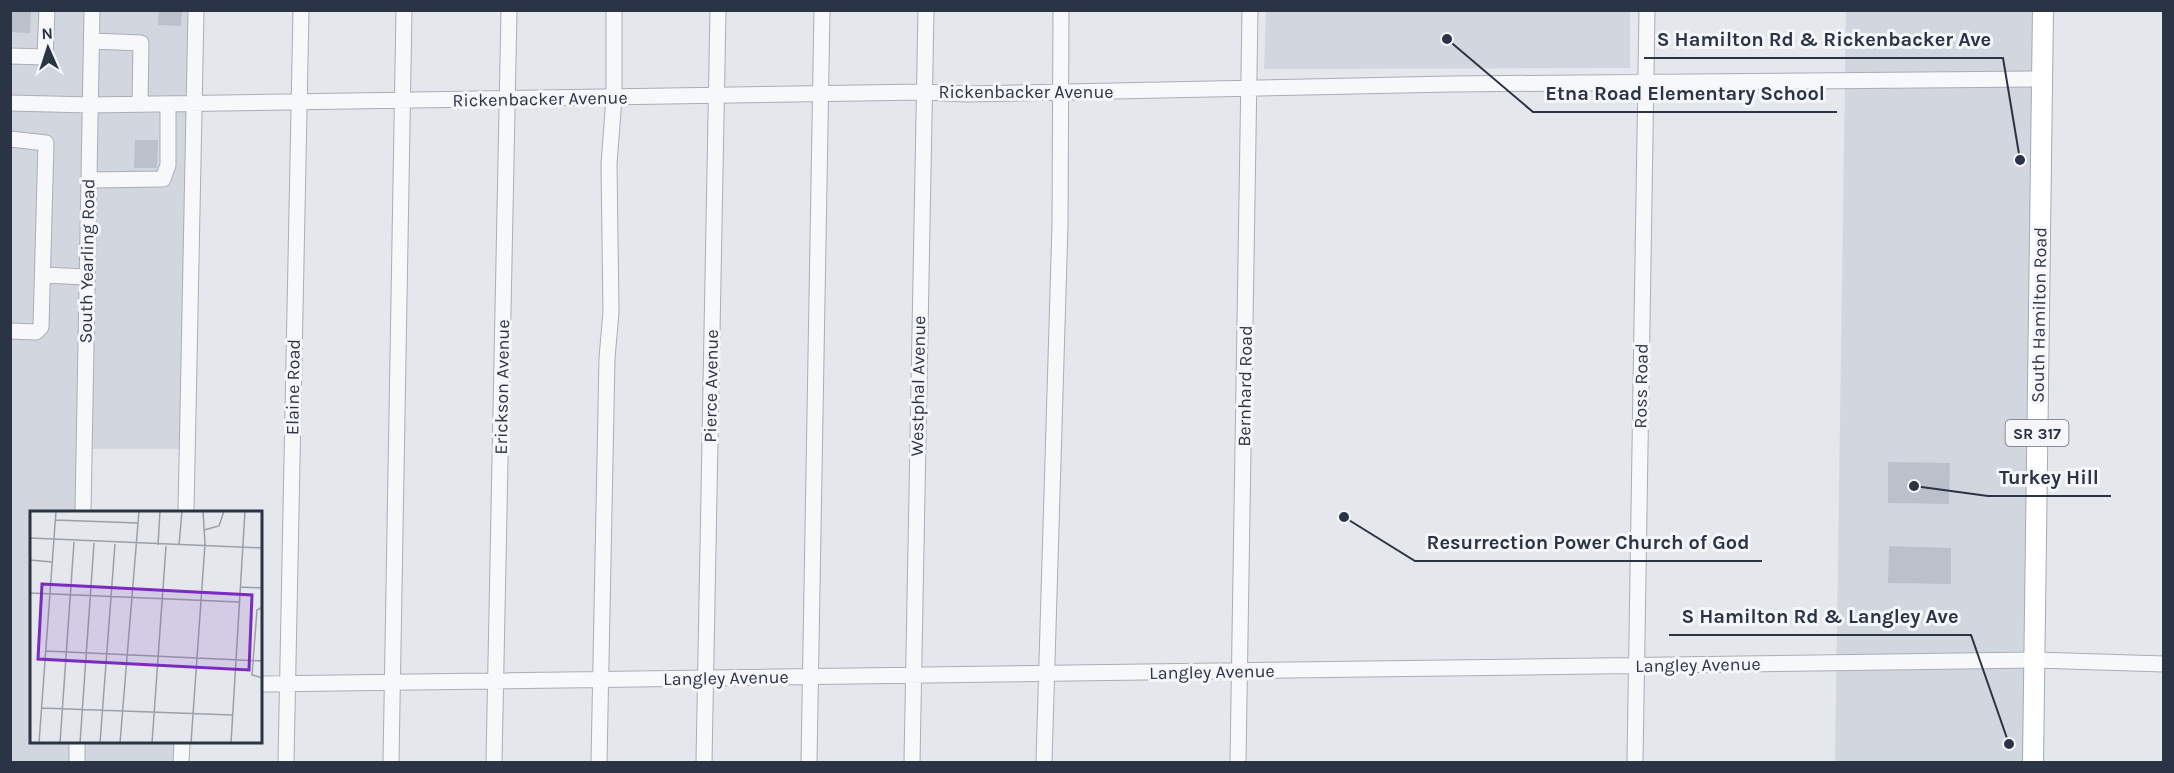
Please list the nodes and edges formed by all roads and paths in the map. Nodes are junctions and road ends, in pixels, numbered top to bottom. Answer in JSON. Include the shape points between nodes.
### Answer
{"nodes":[{"id":1,"x":47,"y":10,"type":"edge"},
{"id":2,"x":92,"y":10,"type":"edge"},
{"id":3,"x":196,"y":10,"type":"edge"},
{"id":4,"x":301,"y":10,"type":"edge"},
{"id":5,"x":404,"y":10,"type":"edge"},
{"id":6,"x":509,"y":10,"type":"edge"},
{"id":7,"x":614,"y":10,"type":"edge"},
{"id":8,"x":718,"y":10,"type":"edge"},
{"id":9,"x":822,"y":10,"type":"edge"},
{"id":10,"x":926,"y":10,"type":"edge"},
{"id":11,"x":1061,"y":10,"type":"edge"},
{"id":12,"x":1250,"y":10,"type":"edge"},
{"id":13,"x":1647,"y":10,"type":"edge"},
{"id":14,"x":2043,"y":10,"type":"edge"},
{"id":15,"x":92,"y":41,"type":"junction"},
{"id":16,"x":10,"y":56,"type":"edge"},
{"id":17,"x":2042,"y":79,"type":"junction"},
{"id":18,"x":1647,"y":83,"type":"junction"},
{"id":19,"x":1250,"y":89,"type":"junction"},
{"id":20,"x":924,"y":92,"type":"junction"},
{"id":21,"x":1061,"y":93,"type":"junction"},
{"id":22,"x":820,"y":94,"type":"junction"},
{"id":23,"x":716,"y":96,"type":"junction"},
{"id":24,"x":614,"y":98,"type":"junction"},
{"id":25,"x":508,"y":99,"type":"junction"},
{"id":26,"x":404,"y":100,"type":"junction"},
{"id":27,"x":299,"y":102,"type":"junction"},
{"id":28,"x":10,"y":103,"type":"edge"},
{"id":29,"x":194,"y":103,"type":"junction"},
{"id":30,"x":140,"y":104,"type":"junction"},
{"id":31,"x":168,"y":104,"type":"junction"},
{"id":32,"x":90,"y":105,"type":"junction"},
{"id":33,"x":10,"y":139,"type":"edge"},
{"id":34,"x":89,"y":180,"type":"junction"},
{"id":35,"x":43,"y":275,"type":"junction"},
{"id":36,"x":87,"y":277,"type":"junction"},
{"id":37,"x":10,"y":330,"type":"edge"},
{"id":38,"x":83,"y":511,"type":"edge"},
{"id":39,"x":186,"y":511,"type":"edge"},
{"id":40,"x":2034,"y":660,"type":"junction"},
{"id":41,"x":2163,"y":664,"type":"edge"},
{"id":42,"x":1637,"y":666,"type":"junction"},
{"id":43,"x":1240,"y":672,"type":"junction"},
{"id":44,"x":1047,"y":674,"type":"junction"},
{"id":45,"x":914,"y":676,"type":"junction"},
{"id":46,"x":811,"y":677,"type":"junction"},
{"id":47,"x":706,"y":678,"type":"junction"},
{"id":48,"x":496,"y":680,"type":"junction"},
{"id":49,"x":601,"y":680,"type":"junction"},
{"id":50,"x":394,"y":682,"type":"junction"},
{"id":51,"x":262,"y":684,"type":"edge"},
{"id":52,"x":287,"y":684,"type":"junction"},
{"id":53,"x":77,"y":743,"type":"edge"},
{"id":54,"x":182,"y":743,"type":"edge"},
{"id":55,"x":77,"y":762,"type":"edge"},
{"id":56,"x":182,"y":762,"type":"edge"},
{"id":57,"x":286,"y":762,"type":"edge"},
{"id":58,"x":391,"y":762,"type":"edge"},
{"id":59,"x":494,"y":762,"type":"edge"},
{"id":60,"x":599,"y":762,"type":"edge"},
{"id":61,"x":704,"y":762,"type":"edge"},
{"id":62,"x":808,"y":762,"type":"edge"},
{"id":63,"x":912,"y":762,"type":"edge"},
{"id":64,"x":1044,"y":762,"type":"edge"},
{"id":65,"x":1238,"y":762,"type":"edge"},
{"id":66,"x":1635,"y":762,"type":"edge"},
{"id":67,"x":2033,"y":762,"type":"edge"}],
"edges":[{"from":1,"to":16,"type":"street","via":[[45,57]]},
{"from":2,"to":15,"type":"street","name":"South Yearling Road"},
{"from":3,"to":29,"type":"street"},
{"from":4,"to":27,"type":"street","name":"Elaine Road"},
{"from":5,"to":26,"type":"street"},
{"from":6,"to":25,"type":"street","name":"Erickson Avenue"},
{"from":7,"to":24,"type":"street"},
{"from":8,"to":23,"type":"street","name":"Pierce Avenue"},
{"from":9,"to":22,"type":"street"},
{"from":10,"to":20,"type":"street","name":"Westphal Avenue"},
{"from":11,"to":21,"type":"street"},
{"from":12,"to":19,"type":"street","name":"Bernhard Road"},
{"from":13,"to":18,"type":"street","name":"Ross Road"},
{"from":14,"to":17,"type":"main road","name":"South Hamilton Road","number":"SR 317"},
{"from":15,"to":30,"type":"street","via":[[141,44]]},
{"from":15,"to":32,"type":"street","name":"South Yearling Road"},
{"from":17,"to":18,"type":"street","name":"Rickenbacker Avenue"},
{"from":17,"to":40,"type":"main road","name":"South Hamilton Road","number":"SR 317"},
{"from":18,"to":19,"type":"street","name":"Rickenbacker Avenue"},
{"from":18,"to":42,"type":"street","name":"Ross Road"},
{"from":19,"to":21,"type":"street","name":"Rickenbacker Avenue"},
{"from":19,"to":43,"type":"street","name":"Bernhard Road"},
{"from":20,"to":21,"type":"street","name":"Rickenbacker Avenue"},
{"from":20,"to":22,"type":"street","name":"Rickenbacker Avenue"},
{"from":20,"to":45,"type":"street","name":"Westphal Avenue"},
{"from":21,"to":44,"type":"street"},
{"from":22,"to":23,"type":"street","name":"Rickenbacker Avenue"},
{"from":22,"to":46,"type":"street"},
{"from":23,"to":24,"type":"street","name":"Rickenbacker Avenue"},
{"from":23,"to":47,"type":"street","name":"Pierce Avenue"},
{"from":24,"to":25,"type":"street","name":"Rickenbacker Avenue"},
{"from":24,"to":49,"type":"street","via":[[609,164],[610,312]]},
{"from":25,"to":26,"type":"street","name":"Rickenbacker Avenue"},
{"from":25,"to":48,"type":"street","name":"Erickson Avenue"},
{"from":26,"to":27,"type":"street","name":"Rickenbacker Avenue"},
{"from":26,"to":50,"type":"street"},
{"from":27,"to":29,"type":"street","name":"Rickenbacker Avenue"},
{"from":27,"to":52,"type":"street","name":"Elaine Road"},
{"from":28,"to":32,"type":"street","name":"Rickenbacker Avenue"},
{"from":29,"to":31,"type":"street","name":"Rickenbacker Avenue"},
{"from":29,"to":39,"type":"street"},
{"from":30,"to":31,"type":"street","name":"Rickenbacker Avenue"},
{"from":30,"to":32,"type":"street","name":"Rickenbacker Avenue"},
{"from":31,"to":34,"type":"street","via":[[168,165],[163,179]]},
{"from":32,"to":34,"type":"street","name":"South Yearling Road"},
{"from":33,"to":35,"type":"street","via":[[46,143]]},
{"from":34,"to":36,"type":"street","name":"South Yearling Road"},
{"from":35,"to":36,"type":"street"},
{"from":35,"to":37,"type":"street","via":[[41,327],[36,332]]},
{"from":36,"to":38,"type":"street","name":"South Yearling Road"},
{"from":40,"to":41,"type":"street","name":"Langley Avenue"},
{"from":40,"to":42,"type":"street","name":"Langley Avenue"},
{"from":40,"to":67,"type":"main road","name":"South Hamilton Road","number":"SR 317"},
{"from":42,"to":43,"type":"street","name":"Langley Avenue"},
{"from":42,"to":66,"type":"street","name":"Ross Road"},
{"from":43,"to":44,"type":"street","name":"Langley Avenue"},
{"from":43,"to":65,"type":"street","name":"Bernhard Road"},
{"from":44,"to":45,"type":"street","name":"Langley Avenue"},
{"from":44,"to":64,"type":"street"},
{"from":45,"to":46,"type":"street","name":"Langley Avenue"},
{"from":45,"to":63,"type":"street","name":"Westphal Avenue"},
{"from":46,"to":47,"type":"street","name":"Langley Avenue"},
{"from":46,"to":62,"type":"street"},
{"from":47,"to":49,"type":"street","name":"Langley Avenue"},
{"from":47,"to":61,"type":"street","name":"Pierce Avenue"},
{"from":48,"to":49,"type":"street","name":"Langley Avenue"},
{"from":48,"to":50,"type":"street","name":"Langley Avenue"},
{"from":48,"to":59,"type":"street","name":"Erickson Avenue"},
{"from":49,"to":60,"type":"street"},
{"from":50,"to":52,"type":"street","name":"Langley Avenue"},
{"from":50,"to":58,"type":"street"},
{"from":51,"to":52,"type":"street","name":"Langley Avenue"},
{"from":52,"to":57,"type":"street","name":"Elaine Road"},
{"from":53,"to":55,"type":"street"},
{"from":54,"to":56,"type":"street"}]}
